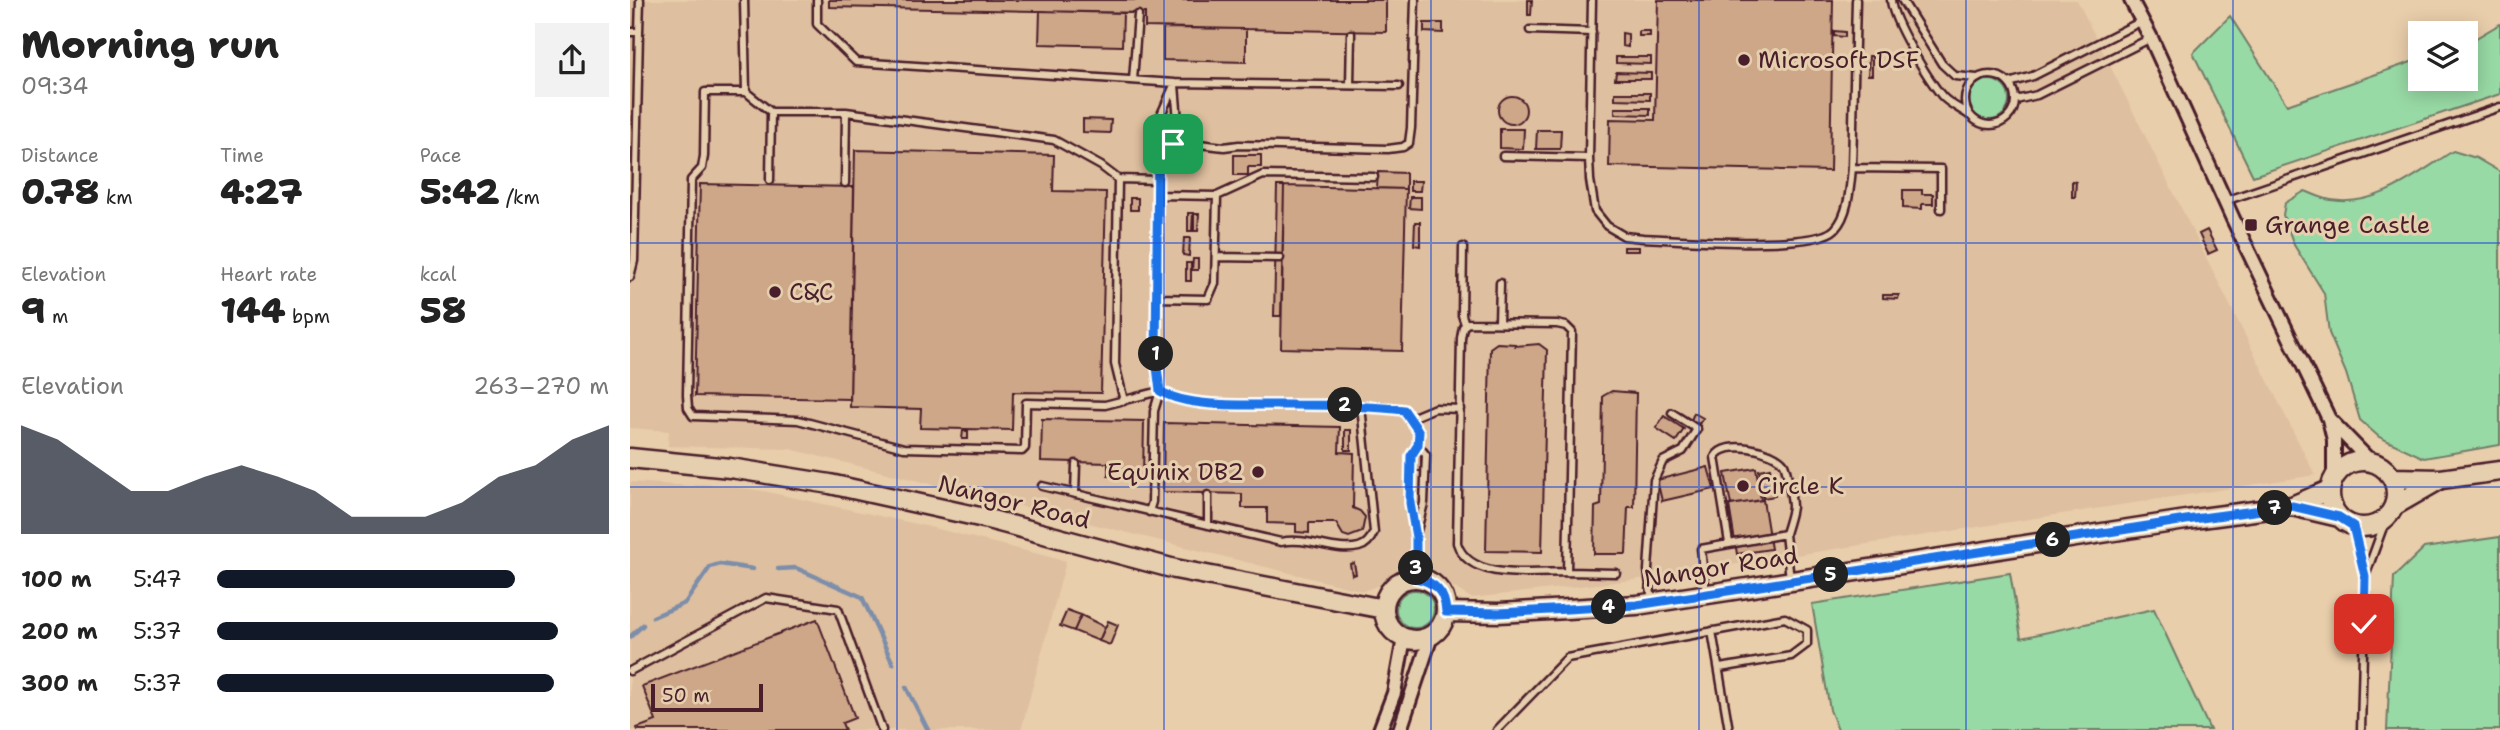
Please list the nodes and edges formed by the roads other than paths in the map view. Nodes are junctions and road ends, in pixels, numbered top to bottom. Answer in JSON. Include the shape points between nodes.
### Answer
{"nodes":[{"id":1,"x":640,"y":0,"type":"edge"},
{"id":2,"x":744,"y":0,"type":"edge"},
{"id":3,"x":817,"y":0,"type":"edge"},
{"id":4,"x":1415,"y":0,"type":"edge"},
{"id":5,"x":1592,"y":0,"type":"edge"},
{"id":6,"x":1856,"y":0,"type":"edge"},
{"id":7,"x":1891,"y":0,"type":"edge"},
{"id":8,"x":1902,"y":0,"type":"edge"},
{"id":9,"x":2130,"y":0,"type":"edge"},
{"id":10,"x":1138,"y":15,"type":"dead end"},
{"id":11,"x":2142,"y":21,"type":"junction"},
{"id":12,"x":1530,"y":30,"type":"dead end"},
{"id":13,"x":630,"y":32,"type":"edge"},
{"id":14,"x":639,"y":32,"type":"junction"},
{"id":15,"x":1592,"y":32,"type":"junction"},
{"id":16,"x":1351,"y":34,"type":"dead end"},
{"id":17,"x":2151,"y":38,"type":"junction"},
{"id":18,"x":1977,"y":78,"type":"junction"},
{"id":19,"x":1133,"y":80,"type":"junction"},
{"id":20,"x":1175,"y":83,"type":"junction"},
{"id":21,"x":2009,"y":83,"type":"junction"},
{"id":22,"x":1350,"y":85,"type":"junction"},
{"id":23,"x":1399,"y":86,"type":"dead end"},
{"id":24,"x":746,"y":92,"type":"junction"},
{"id":25,"x":2016,"y":100,"type":"junction"},
{"id":26,"x":2500,"y":107,"type":"edge"},
{"id":27,"x":771,"y":112,"type":"junction"},
{"id":28,"x":846,"y":112,"type":"junction"},
{"id":29,"x":1971,"y":116,"type":"junction"},
{"id":30,"x":1158,"y":144,"type":"junction"},
{"id":31,"x":1173,"y":144,"type":"junction"},
{"id":32,"x":1503,"y":156,"type":"dead end"},
{"id":33,"x":1589,"y":158,"type":"junction"},
{"id":34,"x":1852,"y":168,"type":"junction"},
{"id":35,"x":1374,"y":177,"type":"dead end"},
{"id":36,"x":1118,"y":179,"type":"junction"},
{"id":37,"x":770,"y":180,"type":"dead end"},
{"id":38,"x":1158,"y":180,"type":"junction"},
{"id":39,"x":845,"y":183,"type":"dead end"},
{"id":40,"x":1158,"y":195,"type":"junction"},
{"id":41,"x":1217,"y":196,"type":"junction"},
{"id":42,"x":2225,"y":201,"type":"junction"},
{"id":43,"x":1941,"y":209,"type":"dead end"},
{"id":44,"x":1463,"y":247,"type":"dead end"},
{"id":45,"x":1216,"y":257,"type":"junction"},
{"id":46,"x":1280,"y":258,"type":"dead end"},
{"id":47,"x":630,"y":277,"type":"edge"},
{"id":48,"x":1500,"y":283,"type":"dead end"},
{"id":49,"x":1156,"y":298,"type":"junction"},
{"id":50,"x":1499,"y":323,"type":"junction"},
{"id":51,"x":1465,"y":324,"type":"junction"},
{"id":52,"x":1160,"y":391,"type":"junction"},
{"id":53,"x":1124,"y":401,"type":"junction"},
{"id":54,"x":1361,"y":405,"type":"junction"},
{"id":55,"x":1460,"y":408,"type":"junction"},
{"id":56,"x":1672,"y":413,"type":"dead end"},
{"id":57,"x":1411,"y":418,"type":"junction"},
{"id":58,"x":2329,"y":419,"type":"junction"},
{"id":59,"x":1418,"y":445,"type":"junction"},
{"id":60,"x":630,"y":458,"type":"edge"},
{"id":61,"x":2370,"y":461,"type":"junction"},
{"id":62,"x":1076,"y":464,"type":"dead end"},
{"id":63,"x":2500,"y":471,"type":"edge"},
{"id":64,"x":2392,"y":478,"type":"junction"},
{"id":65,"x":2441,"y":480,"type":"junction"},
{"id":66,"x":2332,"y":484,"type":"junction"},
{"id":67,"x":1042,"y":486,"type":"dead end"},
{"id":68,"x":1075,"y":494,"type":"junction"},
{"id":69,"x":1208,"y":495,"type":"dead end"},
{"id":70,"x":2292,"y":506,"type":"junction"},
{"id":71,"x":1149,"y":512,"type":"junction"},
{"id":72,"x":2390,"y":512,"type":"junction"},
{"id":73,"x":2346,"y":522,"type":"junction"},
{"id":74,"x":1208,"y":525,"type":"junction"},
{"id":75,"x":1785,"y":534,"type":"junction"},
{"id":76,"x":1416,"y":537,"type":"junction"},
{"id":77,"x":1729,"y":543,"type":"junction"},
{"id":78,"x":1567,"y":572,"type":"junction"},
{"id":79,"x":1616,"y":573,"type":"dead end"},
{"id":80,"x":2365,"y":576,"type":"junction"},
{"id":81,"x":1416,"y":578,"type":"junction"},
{"id":82,"x":1791,"y":581,"type":"junction"},
{"id":83,"x":1706,"y":594,"type":"junction"},
{"id":84,"x":1652,"y":603,"type":"junction"},
{"id":85,"x":1384,"y":608,"type":"junction"},
{"id":86,"x":1446,"y":612,"type":"junction"},
{"id":87,"x":1712,"y":631,"type":"junction"},
{"id":88,"x":1431,"y":636,"type":"junction"},
{"id":89,"x":1404,"y":638,"type":"junction"},
{"id":90,"x":1720,"y":668,"type":"junction"},
{"id":91,"x":630,"y":671,"type":"edge"},
{"id":92,"x":882,"y":730,"type":"edge"},
{"id":93,"x":1380,"y":730,"type":"edge"},
{"id":94,"x":1400,"y":730,"type":"edge"},
{"id":95,"x":1498,"y":730,"type":"edge"},
{"id":96,"x":1729,"y":730,"type":"edge"},
{"id":97,"x":2361,"y":730,"type":"edge"}],
"edges":[{"from":1,"to":14,"type":"lane"},
{"from":2,"to":24,"type":"lane"},
{"from":3,"to":19,"type":"lane","via":[[817,24],[856,62]]},
{"from":4,"to":31,"type":"lane","via":[[1411,128],[1409,143],[1403,147]]},
{"from":5,"to":15,"type":"lane"},
{"from":6,"to":34,"type":"lane"},
{"from":7,"to":29,"type":"lane","via":[[1891,10],[1944,98]]},
{"from":8,"to":18,"type":"lane","via":[[1942,64],[1955,76]]},
{"from":9,"to":11,"type":"street"},
{"from":10,"to":19,"type":"lane"},
{"from":11,"to":17,"type":"street"},
{"from":11,"to":21,"type":"lane","via":[[2033,76]]},
{"from":12,"to":15,"type":"lane"},
{"from":13,"to":14,"type":"lane"},
{"from":14,"to":47,"type":"lane"},
{"from":15,"to":33,"type":"lane"},
{"from":16,"to":22,"type":"lane"},
{"from":17,"to":25,"type":"lane","via":[[2037,95]]},
{"from":17,"to":42,"type":"street"},
{"from":18,"to":21,"type":"lane","via":[[1994,74]]},
{"from":18,"to":29,"type":"lane","via":[[1970,83],[1965,100]]},
{"from":19,"to":20,"type":"lane"},
{"from":20,"to":22,"type":"lane"},
{"from":20,"to":30,"type":"lane","via":[[1159,119]]},
{"from":20,"to":31,"type":"lane","via":[[1178,121]]},
{"from":21,"to":25,"type":"lane"},
{"from":22,"to":23,"type":"lane"},
{"from":24,"to":27,"type":"lane"},
{"from":24,"to":53,"type":"lane","via":[[705,92],[704,156],[702,168],[691,180],[687,395],[693,416],[798,420],[904,448],[1022,451],[1026,403],[1105,405]]},
{"from":25,"to":29,"type":"lane","via":[[2003,122],[1986,125]]},
{"from":26,"to":42,"type":"lane"},
{"from":27,"to":28,"type":"lane"},
{"from":27,"to":37,"type":"lane"},
{"from":28,"to":36,"type":"lane","via":[[1054,140]]},
{"from":28,"to":39,"type":"lane"},
{"from":30,"to":31,"type":"lane"},
{"from":30,"to":38,"type":"lane"},
{"from":32,"to":33,"type":"lane"},
{"from":33,"to":34,"type":"lane","via":[[1595,211],[1607,226],[1624,236],[1643,238],[1816,239],[1834,231],[1842,218]]},
{"from":34,"to":43,"type":"lane","via":[[1941,169]]},
{"from":35,"to":41,"type":"lane","via":[[1263,175]]},
{"from":36,"to":38,"type":"lane"},
{"from":36,"to":53,"type":"lane","via":[[1115,364]]},
{"from":38,"to":40,"type":"lane"},
{"from":40,"to":41,"type":"lane"},
{"from":40,"to":49,"type":"lane"},
{"from":41,"to":45,"type":"lane"},
{"from":42,"to":58,"type":"street"},
{"from":44,"to":51,"type":"lane"},
{"from":45,"to":46,"type":"lane"},
{"from":45,"to":49,"type":"lane","via":[[1216,283],[1208,299]]},
{"from":48,"to":50,"type":"lane"},
{"from":49,"to":52,"type":"lane"},
{"from":50,"to":51,"type":"lane"},
{"from":50,"to":78,"type":"lane","via":[[1562,325],[1572,332]]},
{"from":51,"to":55,"type":"lane"},
{"from":52,"to":53,"type":"lane"},
{"from":52,"to":54,"type":"lane","via":[[1201,403]]},
{"from":52,"to":71,"type":"lane","via":[[1154,411]]},
{"from":54,"to":57,"type":"lane","via":[[1404,410]]},
{"from":54,"to":74,"type":"lane","via":[[1374,516],[1369,542],[1343,547],[1281,542]]},
{"from":55,"to":57,"type":"lane","via":[[1434,408]]},
{"from":55,"to":78,"type":"lane","via":[[1460,552],[1492,571]]},
{"from":56,"to":84,"type":"lane","via":[[1697,429],[1683,452],[1663,461],[1654,480],[1648,570]]},
{"from":57,"to":59,"type":"lane","via":[[1419,432]]},
{"from":58,"to":61,"type":"street"},
{"from":58,"to":66,"type":"street","via":[[2334,440]]},
{"from":59,"to":76,"type":"lane","via":[[1411,456],[1410,503]]},
{"from":59,"to":76,"type":"lane","via":[[1426,455],[1424,503]]},
{"from":60,"to":85,"type":"main road","name":"Nangor Road","via":[[830,484],[984,518],[1175,569]]},
{"from":61,"to":64,"type":"main road"},
{"from":61,"to":66,"type":"main road","name":"Nangor Road","via":[[2350,463]]},
{"from":62,"to":68,"type":"lane"},
{"from":63,"to":65,"type":"main road","name":"Nangor Road"},
{"from":64,"to":65,"type":"main road","name":"Nangor Road"},
{"from":64,"to":72,"type":"main road","via":[[2396,488]]},
{"from":65,"to":72,"type":"main road","name":"Nangor Road"},
{"from":66,"to":70,"type":"main road","name":"Nangor Road"},
{"from":66,"to":73,"type":"main road","via":[[2331,504]]},
{"from":67,"to":68,"type":"lane"},
{"from":68,"to":71,"type":"lane"},
{"from":69,"to":74,"type":"lane"},
{"from":70,"to":73,"type":"main road","name":"Nangor Road"},
{"from":70,"to":82,"type":"main road","name":"Nangor Road"},
{"from":71,"to":74,"type":"lane"},
{"from":72,"to":73,"type":"main road","name":"Nangor Road","via":[[2367,527]]},
{"from":72,"to":80,"type":"lane"},
{"from":73,"to":80,"type":"lane"},
{"from":75,"to":77,"type":"lane"},
{"from":75,"to":77,"type":"lane","via":[[1792,507],[1782,461],[1750,447],[1725,448],[1715,457]]},
{"from":75,"to":82,"type":"lane"},
{"from":76,"to":81,"type":"lane"},
{"from":77,"to":83,"type":"lane","via":[[1701,549]]},
{"from":78,"to":79,"type":"lane"},
{"from":80,"to":97,"type":"lane"},
{"from":81,"to":85,"type":"main road","via":[[1397,583]]},
{"from":81,"to":86,"type":"main road","via":[[1441,592]]},
{"from":82,"to":83,"type":"main road","name":"Nangor Road"},
{"from":83,"to":84,"type":"main road","name":"Nangor Road"},
{"from":84,"to":86,"type":"main road","name":"Nangor Road"},
{"from":85,"to":89,"type":"main road","via":[[1389,626]]},
{"from":86,"to":88,"type":"main road"},
{"from":87,"to":90,"type":"lane"},
{"from":87,"to":90,"type":"lane","via":[[1785,618],[1807,630],[1807,644],[1791,656]]},
{"from":87,"to":95,"type":"lane","via":[[1567,658]]},
{"from":88,"to":89,"type":"main road"},
{"from":88,"to":94,"type":"street"},
{"from":89,"to":93,"type":"street","via":[[1394,693]]},
{"from":90,"to":96,"type":"lane"},
{"from":91,"to":92,"type":"lane","via":[[766,598],[838,609]]}]}
